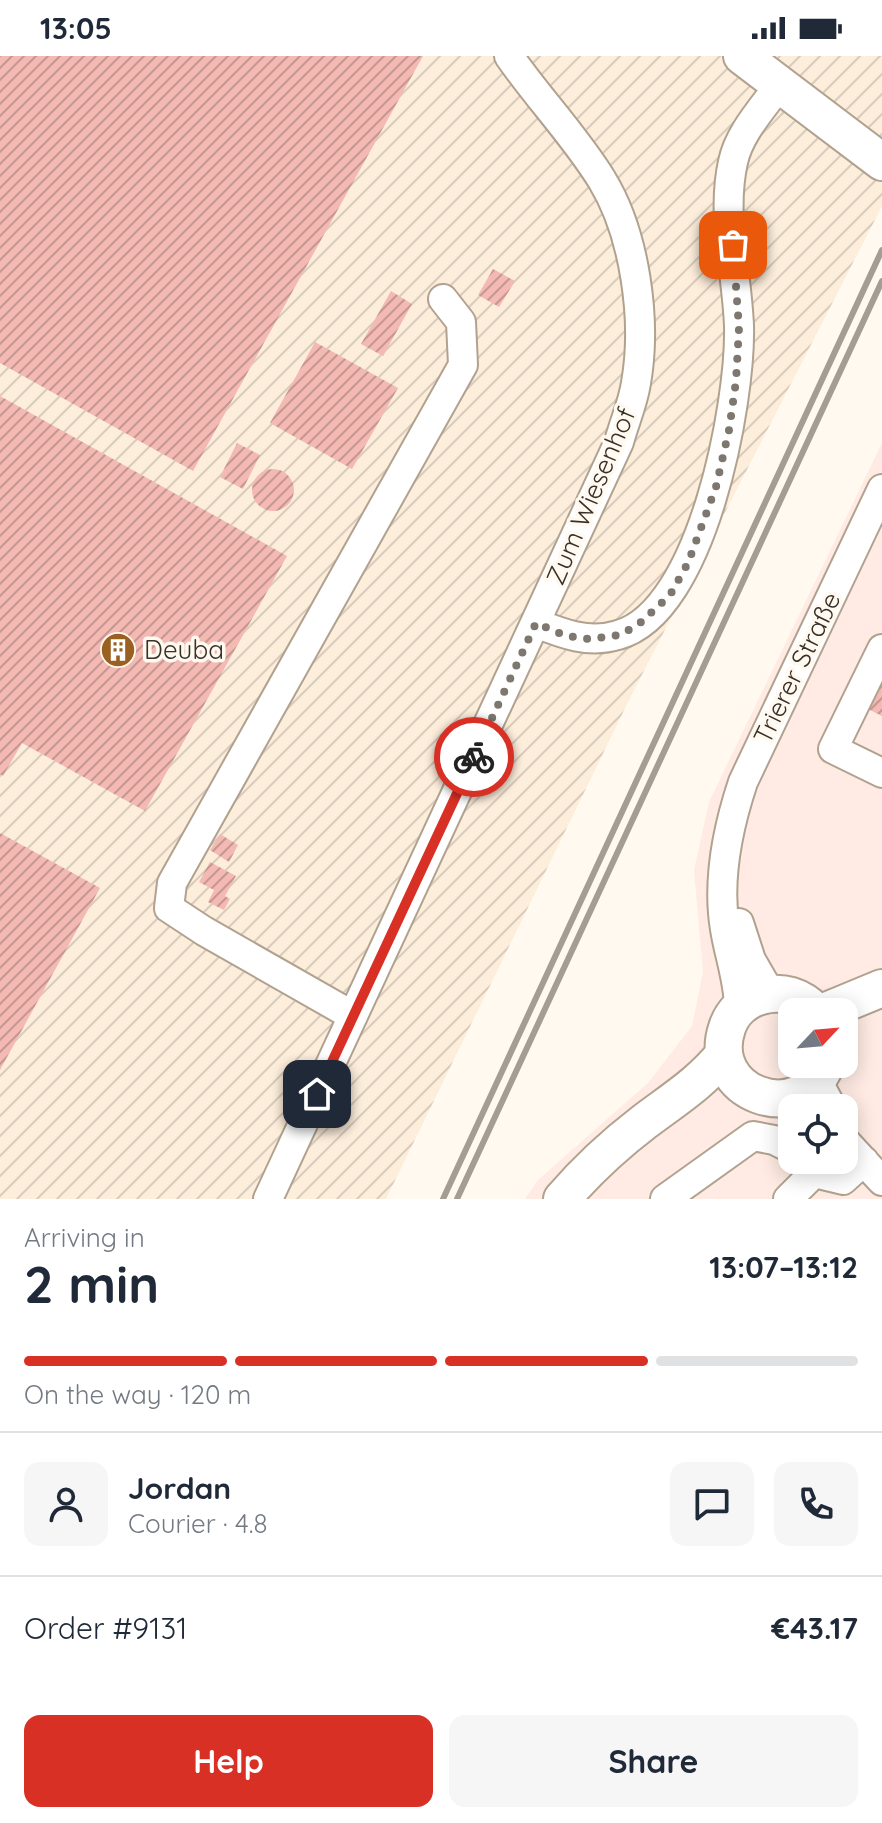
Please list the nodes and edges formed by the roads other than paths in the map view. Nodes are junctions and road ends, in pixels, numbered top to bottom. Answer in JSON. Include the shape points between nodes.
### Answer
{"nodes":[{"id":1,"x":509,"y":56,"type":"edge"},
{"id":2,"x":742,"y":56,"type":"edge"},
{"id":3,"x":780,"y":84,"type":"junction"},
{"id":4,"x":874,"y":155,"type":"edge"},
{"id":5,"x":443,"y":299,"type":"dead end"},
{"id":6,"x":882,"y":489,"type":"edge"},
{"id":7,"x":875,"y":522,"type":"edge"},
{"id":8,"x":536,"y":623,"type":"junction"},
{"id":9,"x":882,"y":649,"type":"edge"},
{"id":10,"x":882,"y":773,"type":"edge"},
{"id":11,"x":882,"y":988,"type":"edge"},
{"id":12,"x":798,"y":998,"type":"edge"},
{"id":13,"x":858,"y":998,"type":"edge"},
{"id":14,"x":754,"y":1000,"type":"junction"},
{"id":15,"x":882,"y":1004,"type":"edge"},
{"id":16,"x":353,"y":1016,"type":"junction"},
{"id":17,"x":858,"y":1022,"type":"edge"},
{"id":18,"x":724,"y":1054,"type":"junction"},
{"id":19,"x":743,"y":1087,"type":"junction"},
{"id":20,"x":814,"y":1092,"type":"edge"},
{"id":21,"x":778,"y":1142,"type":"edge"},
{"id":22,"x":803,"y":1174,"type":"edge"},
{"id":23,"x":828,"y":1174,"type":"edge"},
{"id":24,"x":849,"y":1174,"type":"edge"},
{"id":25,"x":675,"y":1197,"type":"edge"},
{"id":26,"x":268,"y":1199,"type":"edge"},
{"id":27,"x":563,"y":1199,"type":"edge"},
{"id":28,"x":788,"y":1199,"type":"edge"}],
"edges":[{"from":1,"to":8,"type":"street","name":"Zum Wiesenhof","via":[[602,181],[624,228],[640,324],[636,383],[619,442]]},
{"from":2,"to":3,"type":"main road"},
{"from":3,"to":4,"type":"main road"},
{"from":3,"to":8,"type":"street","via":[[741,139],[733,160],[729,192],[739,328],[736,381],[716,487],[688,563],[670,595],[620,635],[566,636]]},
{"from":5,"to":16,"type":"street","via":[[461,322],[463,365],[172,883],[169,908]]},
{"from":6,"to":7,"type":"street","name":"Trierer Straße"},
{"from":7,"to":14,"type":"street","name":"Trierer Straße","via":[[733,810],[727,851],[732,899],[751,960]]},
{"from":8,"to":16,"type":"street","name":"Zum Wiesenhof"},
{"from":9,"to":10,"type":"street","via":[[833,749]]},
{"from":11,"to":13,"type":"main road"},
{"from":12,"to":14,"type":"main road","via":[[784,993]]},
{"from":14,"to":18,"type":"main road","via":[[729,1021]]},
{"from":15,"to":17,"type":"main road"},
{"from":16,"to":26,"type":"street","name":"Zum Wiesenhof"},
{"from":18,"to":19,"type":"main road"},
{"from":18,"to":27,"type":"main road","via":[[698,1084],[643,1123]]},
{"from":19,"to":20,"type":"main road","via":[[771,1099]]},
{"from":19,"to":27,"type":"main road","via":[[714,1097]]},
{"from":21,"to":25,"type":"street","via":[[753,1136]]},
{"from":22,"to":28,"type":"street"},
{"from":23,"to":24,"type":"street","via":[[843,1180]]}]}
